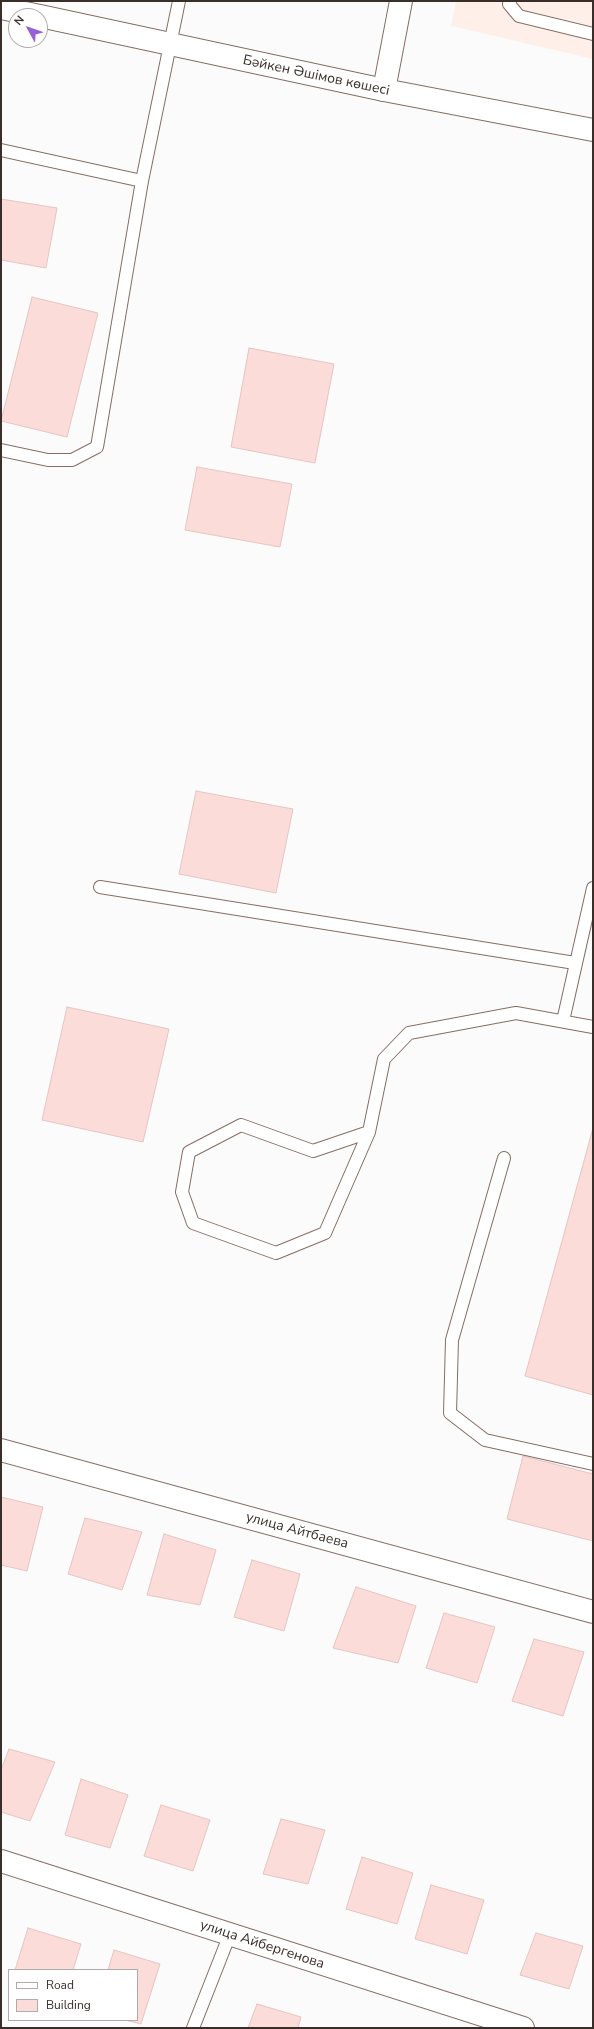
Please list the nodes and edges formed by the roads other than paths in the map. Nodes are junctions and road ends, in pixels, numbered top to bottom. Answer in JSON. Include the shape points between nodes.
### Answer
{"nodes":[{"id":1,"x":178,"y":1,"type":"edge"},
{"id":2,"x":401,"y":1,"type":"edge"},
{"id":3,"x":510,"y":1,"type":"edge"},
{"id":4,"x":48,"y":18,"type":"edge"},
{"id":5,"x":593,"y":34,"type":"edge"},
{"id":6,"x":169,"y":44,"type":"junction"},
{"id":7,"x":384,"y":90,"type":"junction"},
{"id":8,"x":593,"y":130,"type":"edge"},
{"id":9,"x":1,"y":150,"type":"edge"},
{"id":10,"x":142,"y":181,"type":"junction"},
{"id":11,"x":1,"y":450,"type":"edge"},
{"id":12,"x":100,"y":887,"type":"dead end"},
{"id":13,"x":593,"y":888,"type":"edge"},
{"id":14,"x":575,"y":963,"type":"junction"},
{"id":15,"x":563,"y":1020,"type":"junction"},
{"id":16,"x":593,"y":1027,"type":"edge"},
{"id":17,"x":369,"y":1132,"type":"junction"},
{"id":18,"x":504,"y":1158,"type":"dead end"},
{"id":19,"x":1,"y":1450,"type":"edge"},
{"id":20,"x":593,"y":1464,"type":"edge"},
{"id":21,"x":593,"y":1612,"type":"edge"},
{"id":22,"x":1,"y":1861,"type":"edge"},
{"id":23,"x":230,"y":1934,"type":"junction"},
{"id":24,"x":193,"y":2028,"type":"edge"},
{"id":25,"x":523,"y":2028,"type":"edge"}],
"edges":[{"from":1,"to":6,"type":"lane"},
{"from":2,"to":7,"type":"street"},
{"from":3,"to":5,"type":"lane","via":[[509,4],[519,16]]},
{"from":4,"to":6,"type":"street","name":"Бәйкен Әшімов көшесі"},
{"from":6,"to":7,"type":"street","name":"Бәйкен Әшімов көшесі"},
{"from":6,"to":10,"type":"lane"},
{"from":7,"to":8,"type":"street","name":"Бәйкен Әшімов көшесі"},
{"from":9,"to":10,"type":"lane"},
{"from":10,"to":11,"type":"lane","via":[[97,447],[72,460],[48,460]]},
{"from":12,"to":14,"type":"lane"},
{"from":13,"to":14,"type":"lane"},
{"from":14,"to":15,"type":"lane"},
{"from":15,"to":16,"type":"lane"},
{"from":15,"to":17,"type":"lane","via":[[516,1013],[409,1033],[384,1059]]},
{"from":17,"to":17,"type":"lane","via":[[313,1151],[242,1125],[189,1152],[182,1192],[192,1223],[276,1253],[325,1233]]},
{"from":18,"to":20,"type":"lane","via":[[452,1340],[450,1413],[485,1440]]},
{"from":19,"to":21,"type":"street","name":"улица Айтбаева"},
{"from":22,"to":23,"type":"street","name":"улица Айбергенова"},
{"from":23,"to":24,"type":"lane"},
{"from":23,"to":25,"type":"street","name":"улица Айбергенова"}]}
